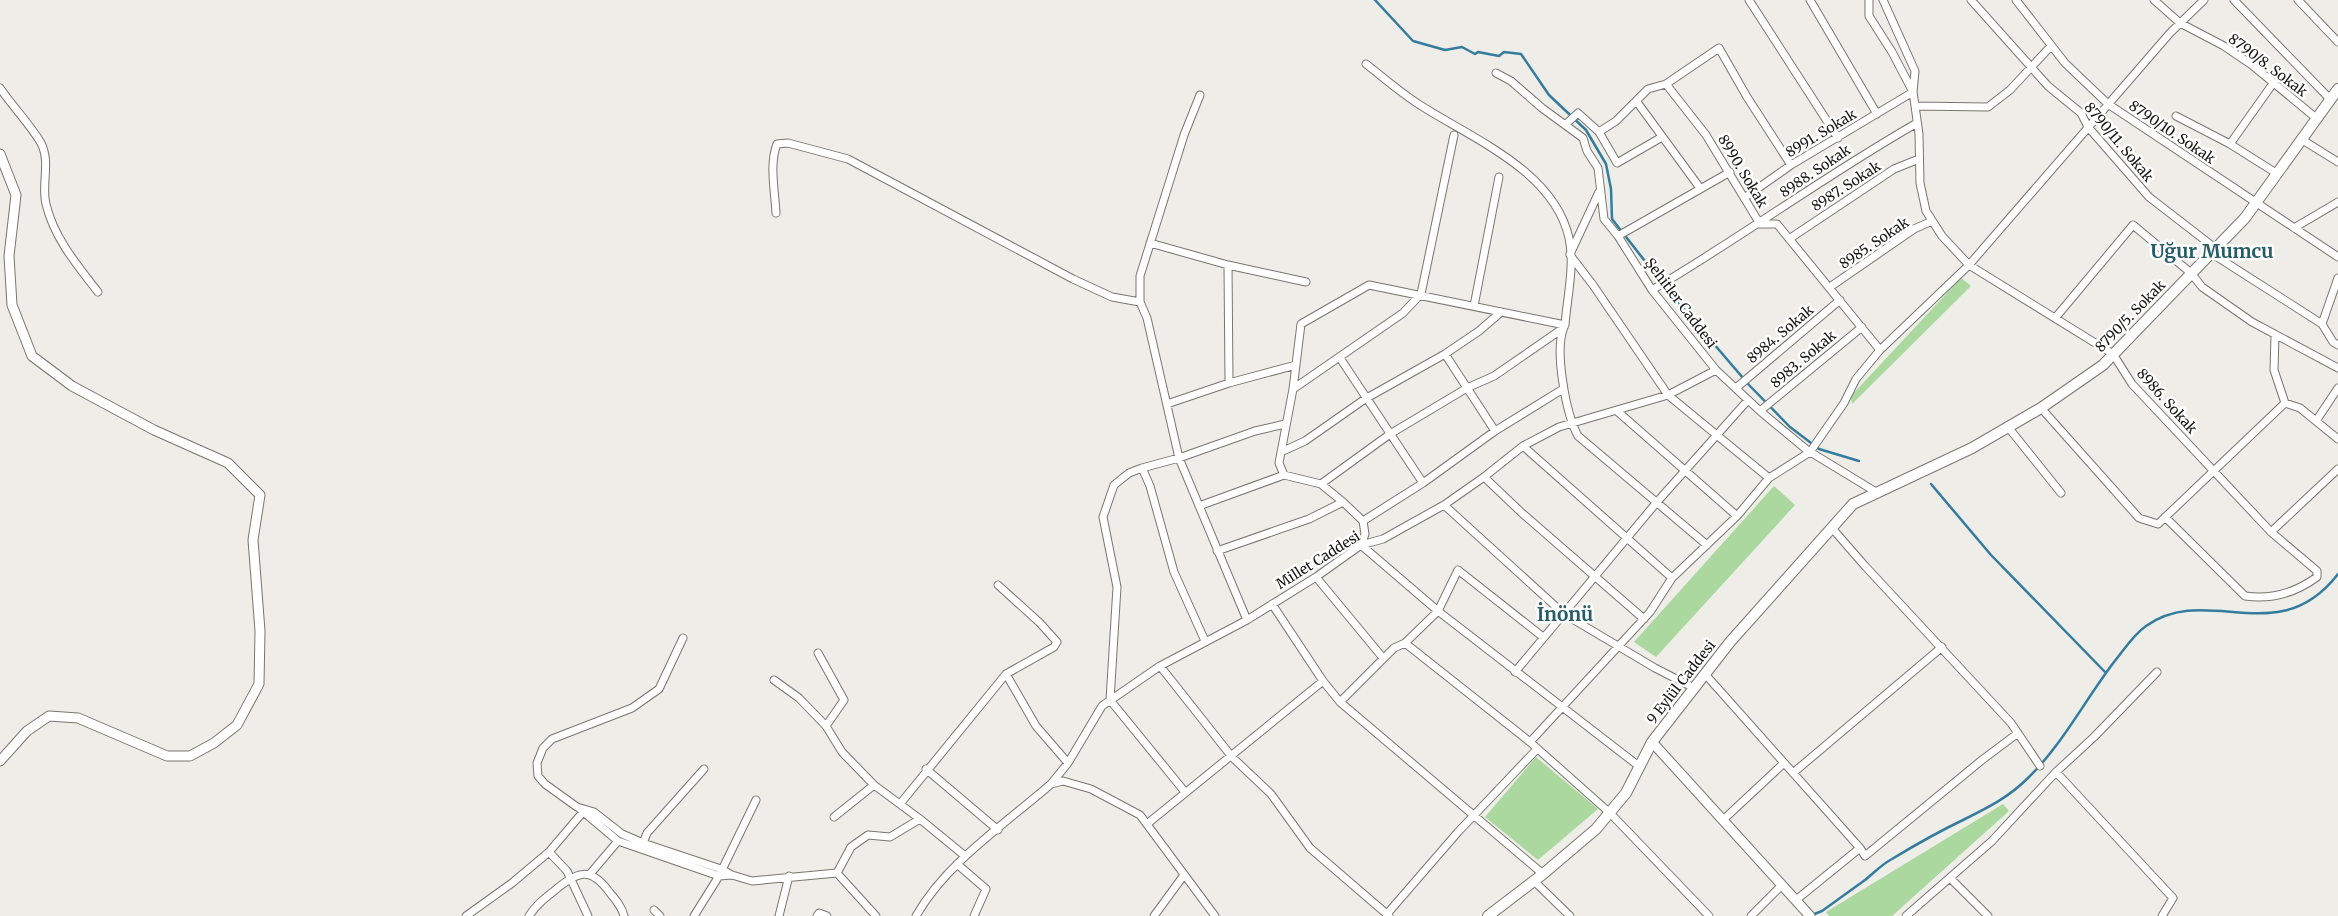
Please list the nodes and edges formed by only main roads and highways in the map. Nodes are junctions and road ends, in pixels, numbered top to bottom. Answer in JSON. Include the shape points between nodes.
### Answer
{"nodes":[{"id":1,"x":2338,"y":89,"type":"edge"},
{"id":2,"x":1908,"y":478,"type":"joint"},
{"id":3,"x":1488,"y":916,"type":"edge"}],
"edges":[{"from":1,"to":2,"type":"main road","name":"8790/5. Sokak","via":[[2245,218],[2103,365],[2041,408],[1972,448]]},
{"from":2,"to":3,"type":"main road","name":"9 Eylül Caddesi","via":[[1853,504],[1730,642],[1652,742],[1626,793],[1596,828]]}]}
